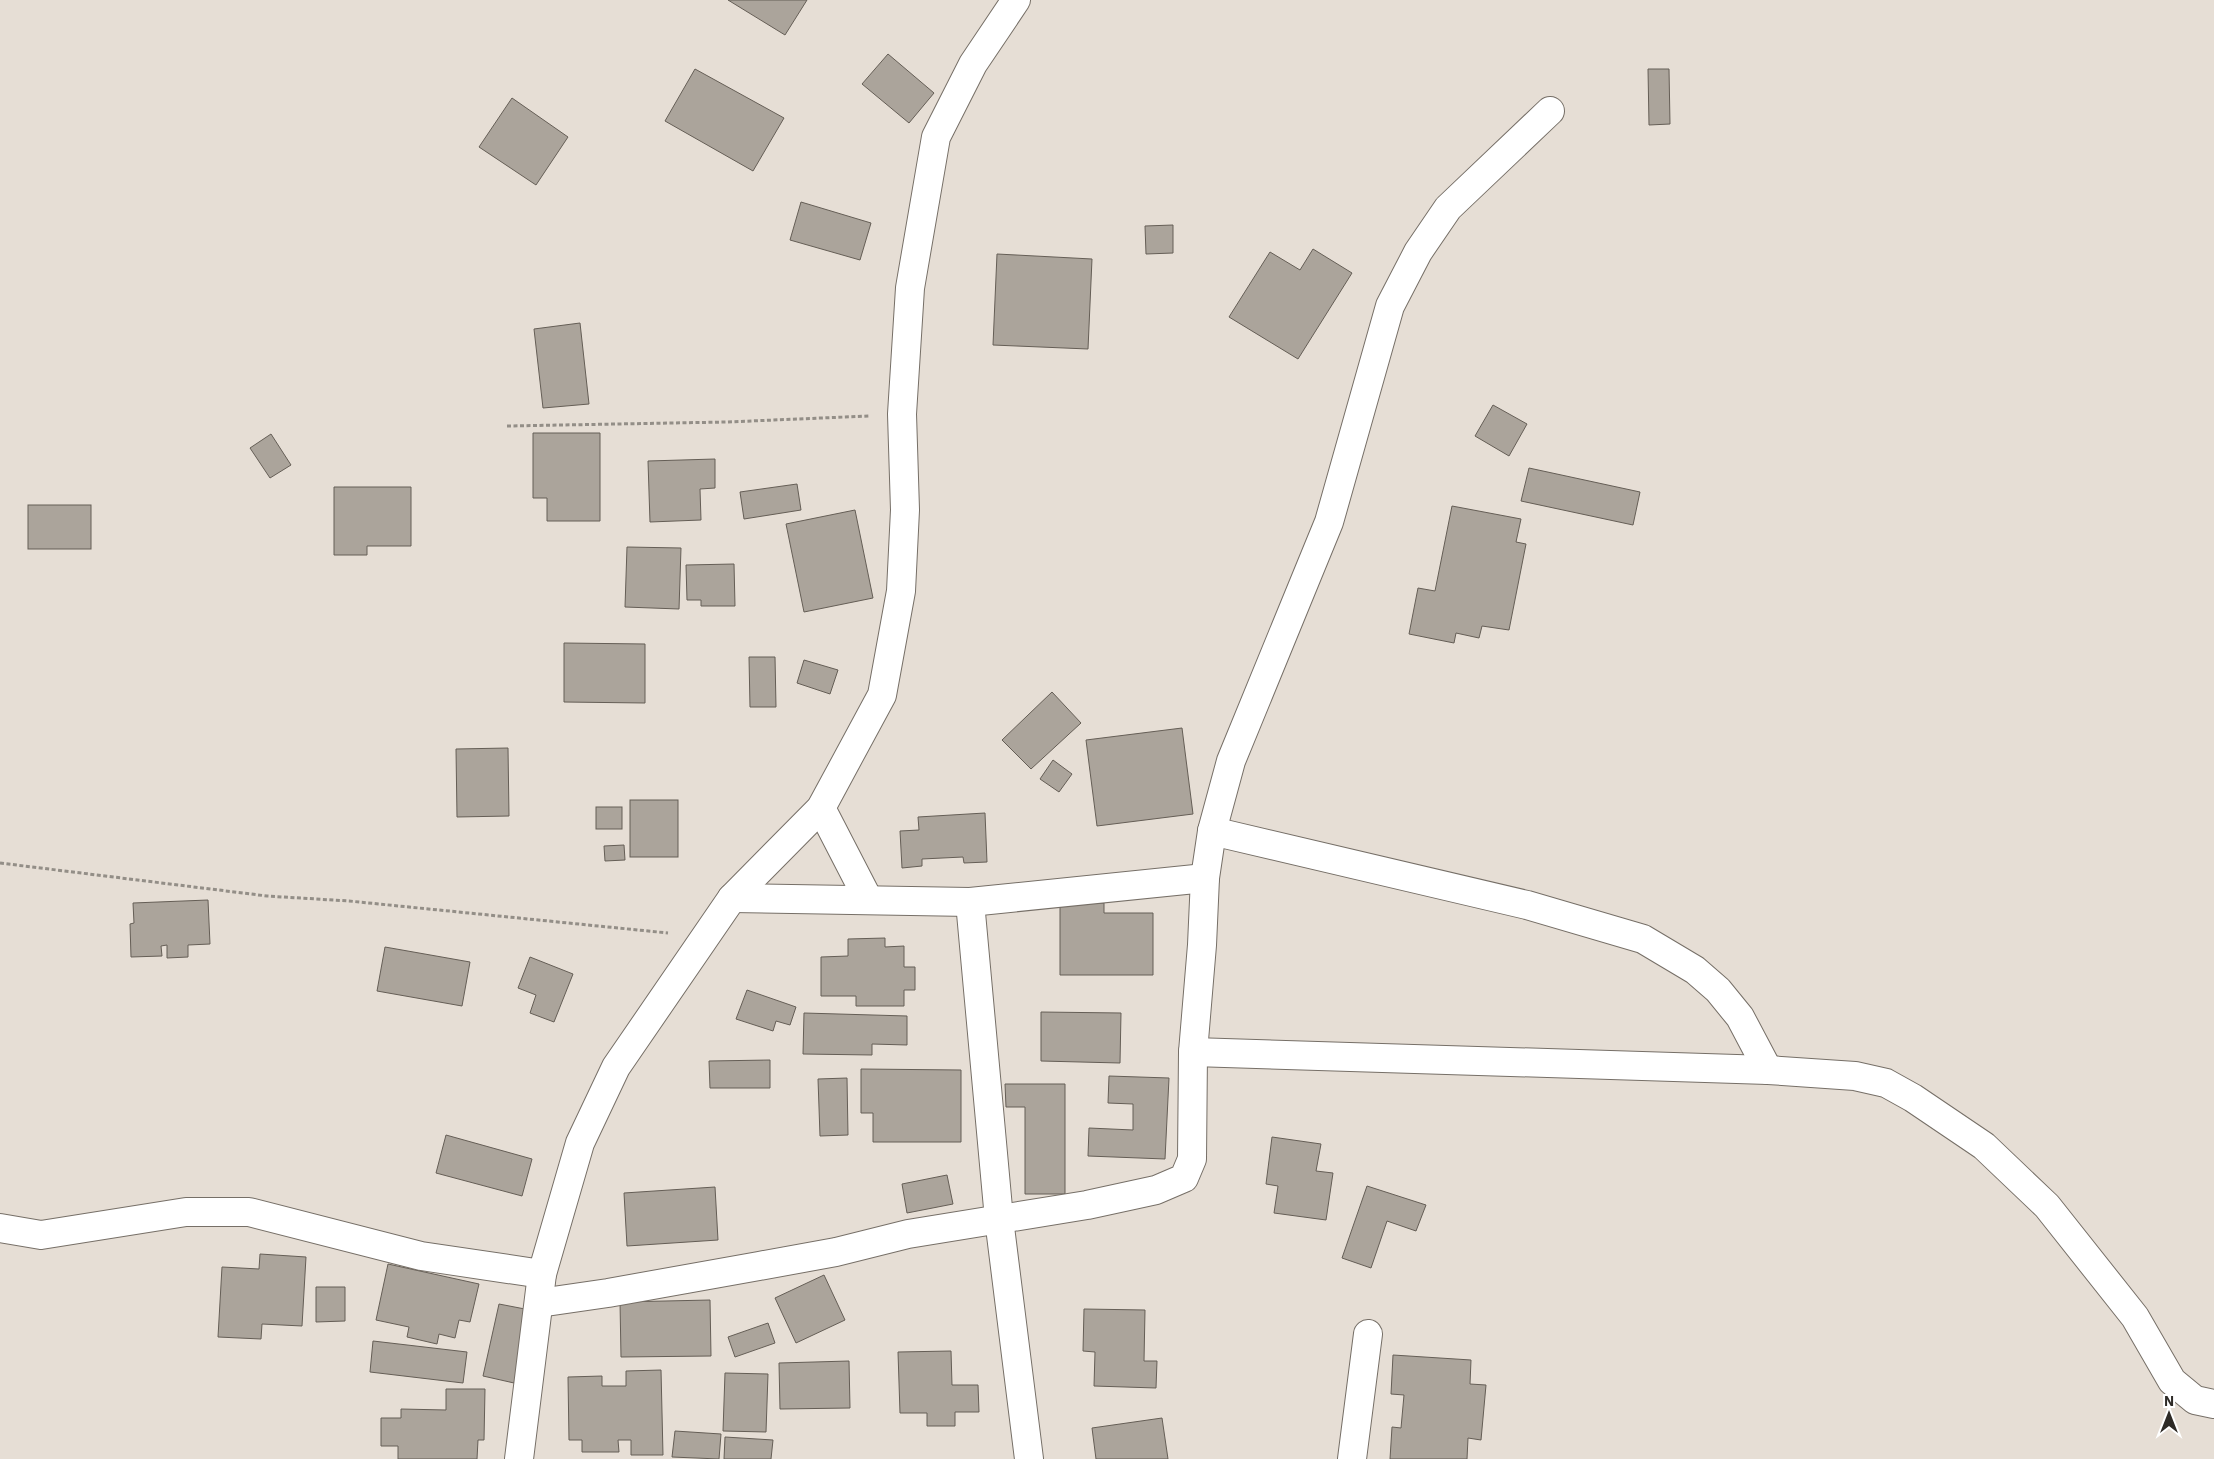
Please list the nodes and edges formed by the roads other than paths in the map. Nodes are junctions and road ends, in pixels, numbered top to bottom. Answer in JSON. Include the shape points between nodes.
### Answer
{"nodes":[{"id":1,"x":1016,"y":0,"type":"edge"},
{"id":2,"x":1550,"y":111,"type":"dead end"},
{"id":3,"x":821,"y":808,"type":"junction"},
{"id":4,"x":1212,"y":831,"type":"junction"},
{"id":5,"x":1206,"y":878,"type":"junction"},
{"id":6,"x":732,"y":898,"type":"junction"},
{"id":7,"x":868,"y":899,"type":"junction"},
{"id":8,"x":970,"y":902,"type":"junction"},
{"id":9,"x":1193,"y":1052,"type":"junction"},
{"id":10,"x":1768,"y":1070,"type":"junction"},
{"id":11,"x":999,"y":1219,"type":"junction"},
{"id":12,"x":0,"y":1228,"type":"edge"},
{"id":13,"x":542,"y":1274,"type":"junction"},
{"id":14,"x":539,"y":1303,"type":"junction"},
{"id":15,"x":1368,"y":1334,"type":"dead end"},
{"id":16,"x":2214,"y":1404,"type":"edge"},
{"id":17,"x":519,"y":1459,"type":"edge"},
{"id":18,"x":1029,"y":1459,"type":"edge"},
{"id":19,"x":1352,"y":1459,"type":"edge"}],
"edges":[{"from":1,"to":3,"type":"street","via":[[973,64],[936,137],[910,288],[902,414],[905,510],[901,591],[882,695]]},
{"from":2,"to":4,"type":"street","via":[[1448,208],[1418,252],[1390,306],[1328,522],[1231,761]]},
{"from":3,"to":6,"type":"street"},
{"from":3,"to":7,"type":"street"},
{"from":4,"to":5,"type":"street"},
{"from":4,"to":10,"type":"street","via":[[1527,905],[1642,939],[1695,970],[1718,990],[1740,1018]]},
{"from":5,"to":8,"type":"street"},
{"from":5,"to":9,"type":"street"},
{"from":6,"to":7,"type":"street"},
{"from":6,"to":13,"type":"street","via":[[612,1076],[580,1143]]},
{"from":7,"to":8,"type":"street"},
{"from":8,"to":11,"type":"street"},
{"from":9,"to":10,"type":"street"},
{"from":9,"to":11,"type":"street","via":[[1192,1159],[1184,1178],[1156,1190]]},
{"from":10,"to":16,"type":"street","via":[[1855,1076],[1886,1083],[1914,1098],[1984,1146],[2048,1206],[2135,1317],[2172,1381],[2195,1400]]},
{"from":11,"to":14,"type":"street","via":[[908,1234],[836,1252]]},
{"from":11,"to":18,"type":"street"},
{"from":12,"to":13,"type":"street","via":[[41,1235],[186,1212],[249,1212],[421,1256]]},
{"from":13,"to":14,"type":"street"},
{"from":14,"to":17,"type":"street"},
{"from":15,"to":19,"type":"street"}]}
